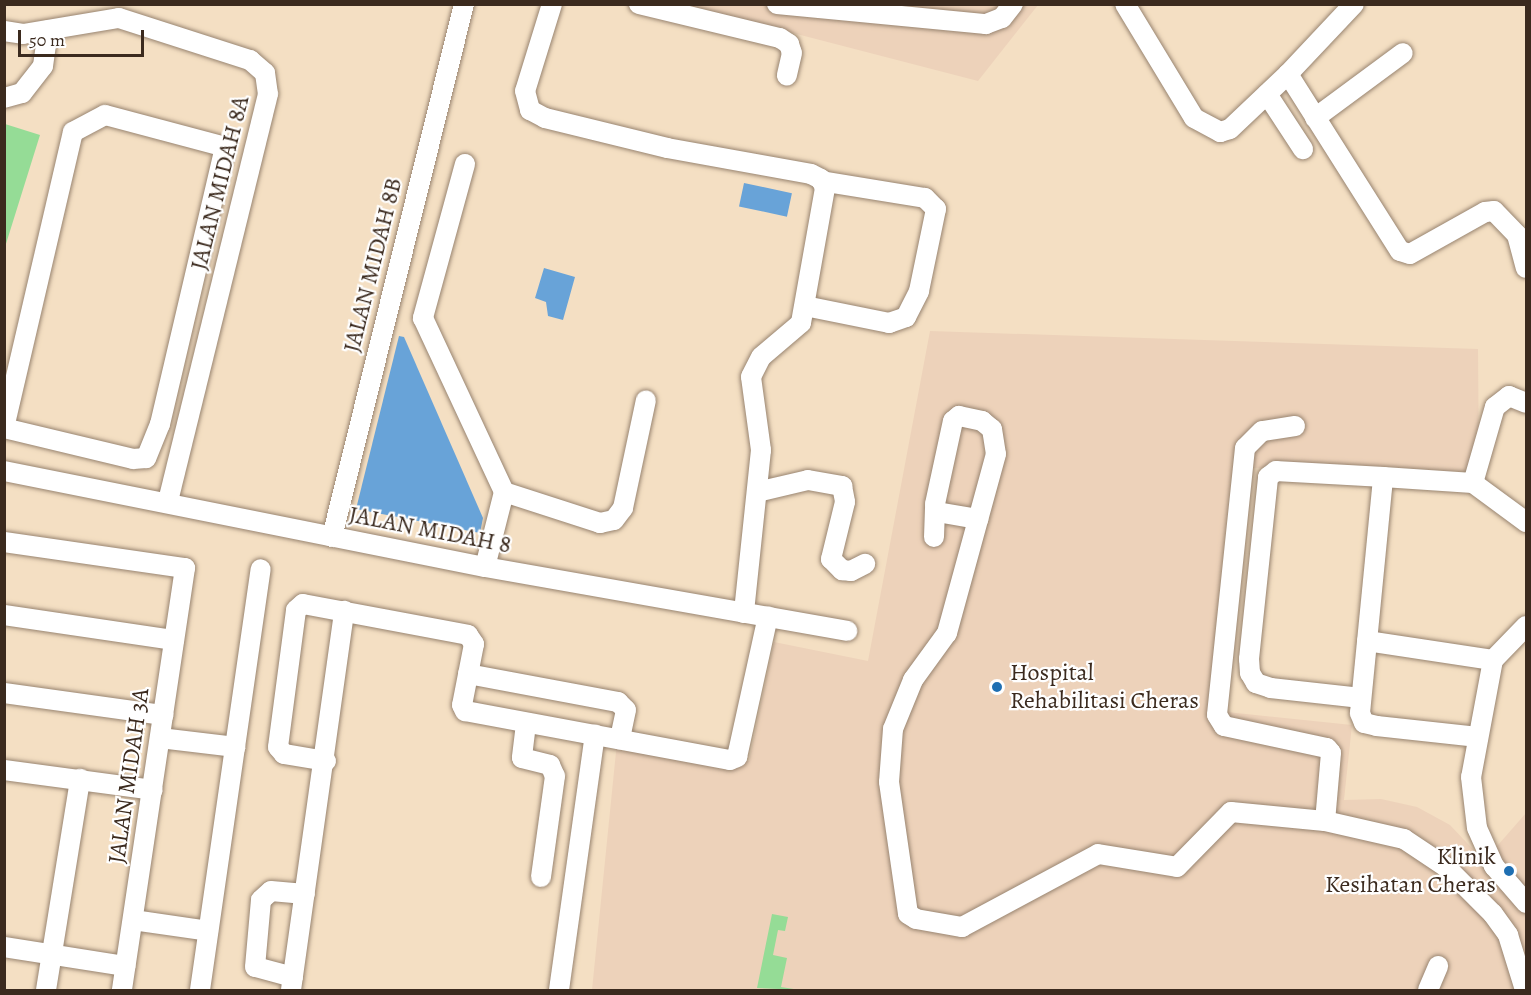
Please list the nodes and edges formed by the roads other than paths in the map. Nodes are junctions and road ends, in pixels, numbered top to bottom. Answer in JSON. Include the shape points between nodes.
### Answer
{"nodes":[{"id":1,"x":464,"y":4,"type":"edge"},
{"id":2,"x":552,"y":4,"type":"edge"},
{"id":3,"x":639,"y":4,"type":"edge"},
{"id":4,"x":777,"y":4,"type":"edge"},
{"id":5,"x":1013,"y":4,"type":"edge"},
{"id":6,"x":1125,"y":4,"type":"edge"},
{"id":7,"x":1354,"y":4,"type":"edge"},
{"id":8,"x":48,"y":30,"type":"junction"},
{"id":9,"x":4,"y":31,"type":"edge"},
{"id":10,"x":1403,"y":52,"type":"dead end"},
{"id":11,"x":787,"y":75,"type":"dead end"},
{"id":12,"x":1288,"y":75,"type":"junction"},
{"id":13,"x":1267,"y":94,"type":"junction"},
{"id":14,"x":4,"y":98,"type":"edge"},
{"id":15,"x":1315,"y":118,"type":"junction"},
{"id":16,"x":1303,"y":149,"type":"dead end"},
{"id":17,"x":465,"y":164,"type":"dead end"},
{"id":18,"x":821,"y":181,"type":"junction"},
{"id":19,"x":1527,"y":267,"type":"edge"},
{"id":20,"x":805,"y":306,"type":"junction"},
{"id":21,"x":646,"y":400,"type":"dead end"},
{"id":22,"x":1527,"y":403,"type":"edge"},
{"id":23,"x":1295,"y":426,"type":"dead end"},
{"id":24,"x":4,"y":428,"type":"edge"},
{"id":25,"x":4,"y":471,"type":"edge"},
{"id":26,"x":1383,"y":477,"type":"junction"},
{"id":27,"x":1473,"y":483,"type":"junction"},
{"id":28,"x":504,"y":492,"type":"junction"},
{"id":29,"x":757,"y":492,"type":"junction"},
{"id":30,"x":168,"y":502,"type":"junction"},
{"id":31,"x":937,"y":512,"type":"junction"},
{"id":32,"x":978,"y":519,"type":"junction"},
{"id":33,"x":1527,"y":522,"type":"edge"},
{"id":34,"x":332,"y":537,"type":"junction"},
{"id":35,"x":933,"y":537,"type":"dead end"},
{"id":36,"x":4,"y":542,"type":"edge"},
{"id":37,"x":865,"y":564,"type":"dead end"},
{"id":38,"x":485,"y":567,"type":"junction"},
{"id":39,"x":261,"y":569,"type":"dead end"},
{"id":40,"x":344,"y":611,"type":"junction"},
{"id":41,"x":744,"y":613,"type":"junction"},
{"id":42,"x":4,"y":615,"type":"edge"},
{"id":43,"x":768,"y":616,"type":"junction"},
{"id":44,"x":1527,"y":626,"type":"edge"},
{"id":45,"x":847,"y":631,"type":"dead end"},
{"id":46,"x":174,"y":640,"type":"junction"},
{"id":47,"x":1367,"y":641,"type":"junction"},
{"id":48,"x":1493,"y":660,"type":"junction"},
{"id":49,"x":468,"y":674,"type":"junction"},
{"id":50,"x":4,"y":693,"type":"edge"},
{"id":51,"x":1361,"y":698,"type":"junction"},
{"id":52,"x":163,"y":715,"type":"junction"},
{"id":53,"x":526,"y":724,"type":"junction"},
{"id":54,"x":595,"y":735,"type":"junction"},
{"id":55,"x":1478,"y":737,"type":"junction"},
{"id":56,"x":160,"y":738,"type":"junction"},
{"id":57,"x":620,"y":739,"type":"junction"},
{"id":58,"x":235,"y":747,"type":"junction"},
{"id":59,"x":326,"y":762,"type":"junction"},
{"id":60,"x":5,"y":772,"type":"edge"},
{"id":61,"x":80,"y":779,"type":"junction"},
{"id":62,"x":153,"y":790,"type":"junction"},
{"id":63,"x":1325,"y":822,"type":"junction"},
{"id":64,"x":541,"y":877,"type":"dead end"},
{"id":65,"x":305,"y":894,"type":"junction"},
{"id":66,"x":1527,"y":903,"type":"edge"},
{"id":67,"x":133,"y":920,"type":"junction"},
{"id":68,"x":208,"y":931,"type":"junction"},
{"id":69,"x":4,"y":947,"type":"edge"},
{"id":70,"x":52,"y":954,"type":"junction"},
{"id":71,"x":126,"y":966,"type":"junction"},
{"id":72,"x":1438,"y":966,"type":"dead end"},
{"id":73,"x":292,"y":984,"type":"edge"},
{"id":74,"x":46,"y":990,"type":"edge"},
{"id":75,"x":122,"y":990,"type":"edge"},
{"id":76,"x":200,"y":990,"type":"edge"},
{"id":77,"x":559,"y":990,"type":"edge"},
{"id":78,"x":1428,"y":990,"type":"edge"},
{"id":79,"x":1525,"y":990,"type":"edge"}],
"edges":[{"from":1,"to":34,"type":"street","name":"JALAN MIDAH 8B"},
{"from":2,"to":18,"type":"street","via":[[525,91],[530,110],[545,118],[667,148],[811,174]]},
{"from":3,"to":11,"type":"street","via":[[780,38],[789,44],[792,53]]},
{"from":4,"to":5,"type":"street","via":[[986,24],[995,23]]},
{"from":6,"to":13,"type":"street","via":[[1194,118],[1207,128],[1220,132],[1230,129]]},
{"from":7,"to":12,"type":"street"},
{"from":8,"to":9,"type":"street","name":"JALAN MIDAH 8A","via":[[23,34]]},
{"from":8,"to":14,"type":"street","via":[[43,66],[22,93]]},
{"from":8,"to":30,"type":"street","name":"JALAN MIDAH 8A","via":[[119,18],[250,60],[266,73],[268,94]]},
{"from":10,"to":15,"type":"street"},
{"from":12,"to":13,"type":"street"},
{"from":12,"to":15,"type":"street"},
{"from":13,"to":16,"type":"street"},
{"from":15,"to":19,"type":"street","via":[[1400,251],[1410,254],[1485,212],[1494,211],[1517,235]]},
{"from":17,"to":28,"type":"street","via":[[423,318]]},
{"from":18,"to":20,"type":"street","via":[[825,188]]},
{"from":18,"to":20,"type":"street","via":[[925,198],[936,210],[920,291],[906,317],[889,322]]},
{"from":20,"to":29,"type":"street","via":[[796,330],[761,357],[751,377],[761,450]]},
{"from":21,"to":28,"type":"street","via":[[623,508],[614,520],[600,522]]},
{"from":22,"to":27,"type":"street","via":[[1509,396],[1495,408]]},
{"from":23,"to":63,"type":"street","via":[[1262,430],[1245,448],[1217,715],[1224,726],[1327,748],[1331,753]]},
{"from":24,"to":24,"type":"street","via":[[73,132],[105,115],[225,147],[160,424],[146,458],[133,459]]},
{"from":25,"to":30,"type":"street","name":"JALAN MIDAH 8"},
{"from":26,"to":27,"type":"street"},
{"from":26,"to":47,"type":"street"},
{"from":26,"to":51,"type":"street","via":[[1276,471],[1268,477],[1249,659],[1256,683],[1270,688]]},
{"from":27,"to":33,"type":"street"},
{"from":28,"to":38,"type":"street"},
{"from":29,"to":37,"type":"street","via":[[808,480],[842,486],[845,502],[831,559],[842,570],[851,571]]},
{"from":29,"to":41,"type":"street"},
{"from":30,"to":34,"type":"street","name":"JALAN MIDAH 8"},
{"from":31,"to":32,"type":"street"},
{"from":31,"to":32,"type":"street","via":[[953,421],[958,416],[988,425],[996,445]]},
{"from":31,"to":35,"type":"street"},
{"from":32,"to":63,"type":"street","via":[[947,633],[913,680],[893,729],[889,782],[908,914],[962,927],[1098,854],[1177,867],[1231,812]]},
{"from":34,"to":38,"type":"street","name":"JALAN MIDAH 8"},
{"from":36,"to":46,"type":"street","name":"JALAN MIDAH 3A","via":[[185,568]]},
{"from":38,"to":41,"type":"street","name":"JALAN MIDAH 8"},
{"from":39,"to":58,"type":"street"},
{"from":40,"to":49,"type":"street","via":[[468,635],[474,644]]},
{"from":40,"to":59,"type":"street"},
{"from":40,"to":59,"type":"street","via":[[299,605],[278,747],[284,754]]},
{"from":41,"to":43,"type":"street","name":"JALAN MIDAH 8"},
{"from":42,"to":46,"type":"street"},
{"from":43,"to":45,"type":"street","name":"JALAN MIDAH 8"},
{"from":43,"to":57,"type":"street","via":[[737,757],[730,760]]},
{"from":44,"to":48,"type":"street"},
{"from":46,"to":52,"type":"street","name":"JALAN MIDAH 3A"},
{"from":47,"to":48,"type":"street"},
{"from":47,"to":51,"type":"street"},
{"from":48,"to":55,"type":"street"},
{"from":49,"to":53,"type":"street","via":[[462,705],[465,711]]},
{"from":49,"to":57,"type":"street","via":[[618,702],[626,710]]},
{"from":50,"to":52,"type":"street"},
{"from":51,"to":55,"type":"street","via":[[1364,723]]},
{"from":52,"to":56,"type":"street","name":"JALAN MIDAH 3A"},
{"from":53,"to":54,"type":"street"},
{"from":53,"to":64,"type":"street","via":[[522,758],[550,765],[555,776]]},
{"from":54,"to":57,"type":"street"},
{"from":54,"to":77,"type":"street"},
{"from":55,"to":66,"type":"street","via":[[1471,777],[1478,828],[1494,866]]},
{"from":56,"to":58,"type":"street"},
{"from":56,"to":62,"type":"street","name":"JALAN MIDAH 3A"},
{"from":58,"to":68,"type":"street"},
{"from":59,"to":65,"type":"street"},
{"from":60,"to":61,"type":"street"},
{"from":61,"to":62,"type":"street"},
{"from":61,"to":70,"type":"street"},
{"from":62,"to":67,"type":"street","name":"JALAN MIDAH 3A"},
{"from":63,"to":79,"type":"street","via":[[1404,839],[1446,867],[1493,914],[1508,935]]},
{"from":65,"to":73,"type":"street"},
{"from":65,"to":73,"type":"street","via":[[271,891],[261,900],[255,967]]},
{"from":67,"to":68,"type":"street"},
{"from":67,"to":71,"type":"street","name":"JALAN MIDAH 3A"},
{"from":68,"to":76,"type":"street"},
{"from":69,"to":70,"type":"street"},
{"from":70,"to":71,"type":"street"},
{"from":70,"to":74,"type":"street"},
{"from":71,"to":75,"type":"street","name":"JALAN MIDAH 3A"},
{"from":72,"to":78,"type":"street"}]}
